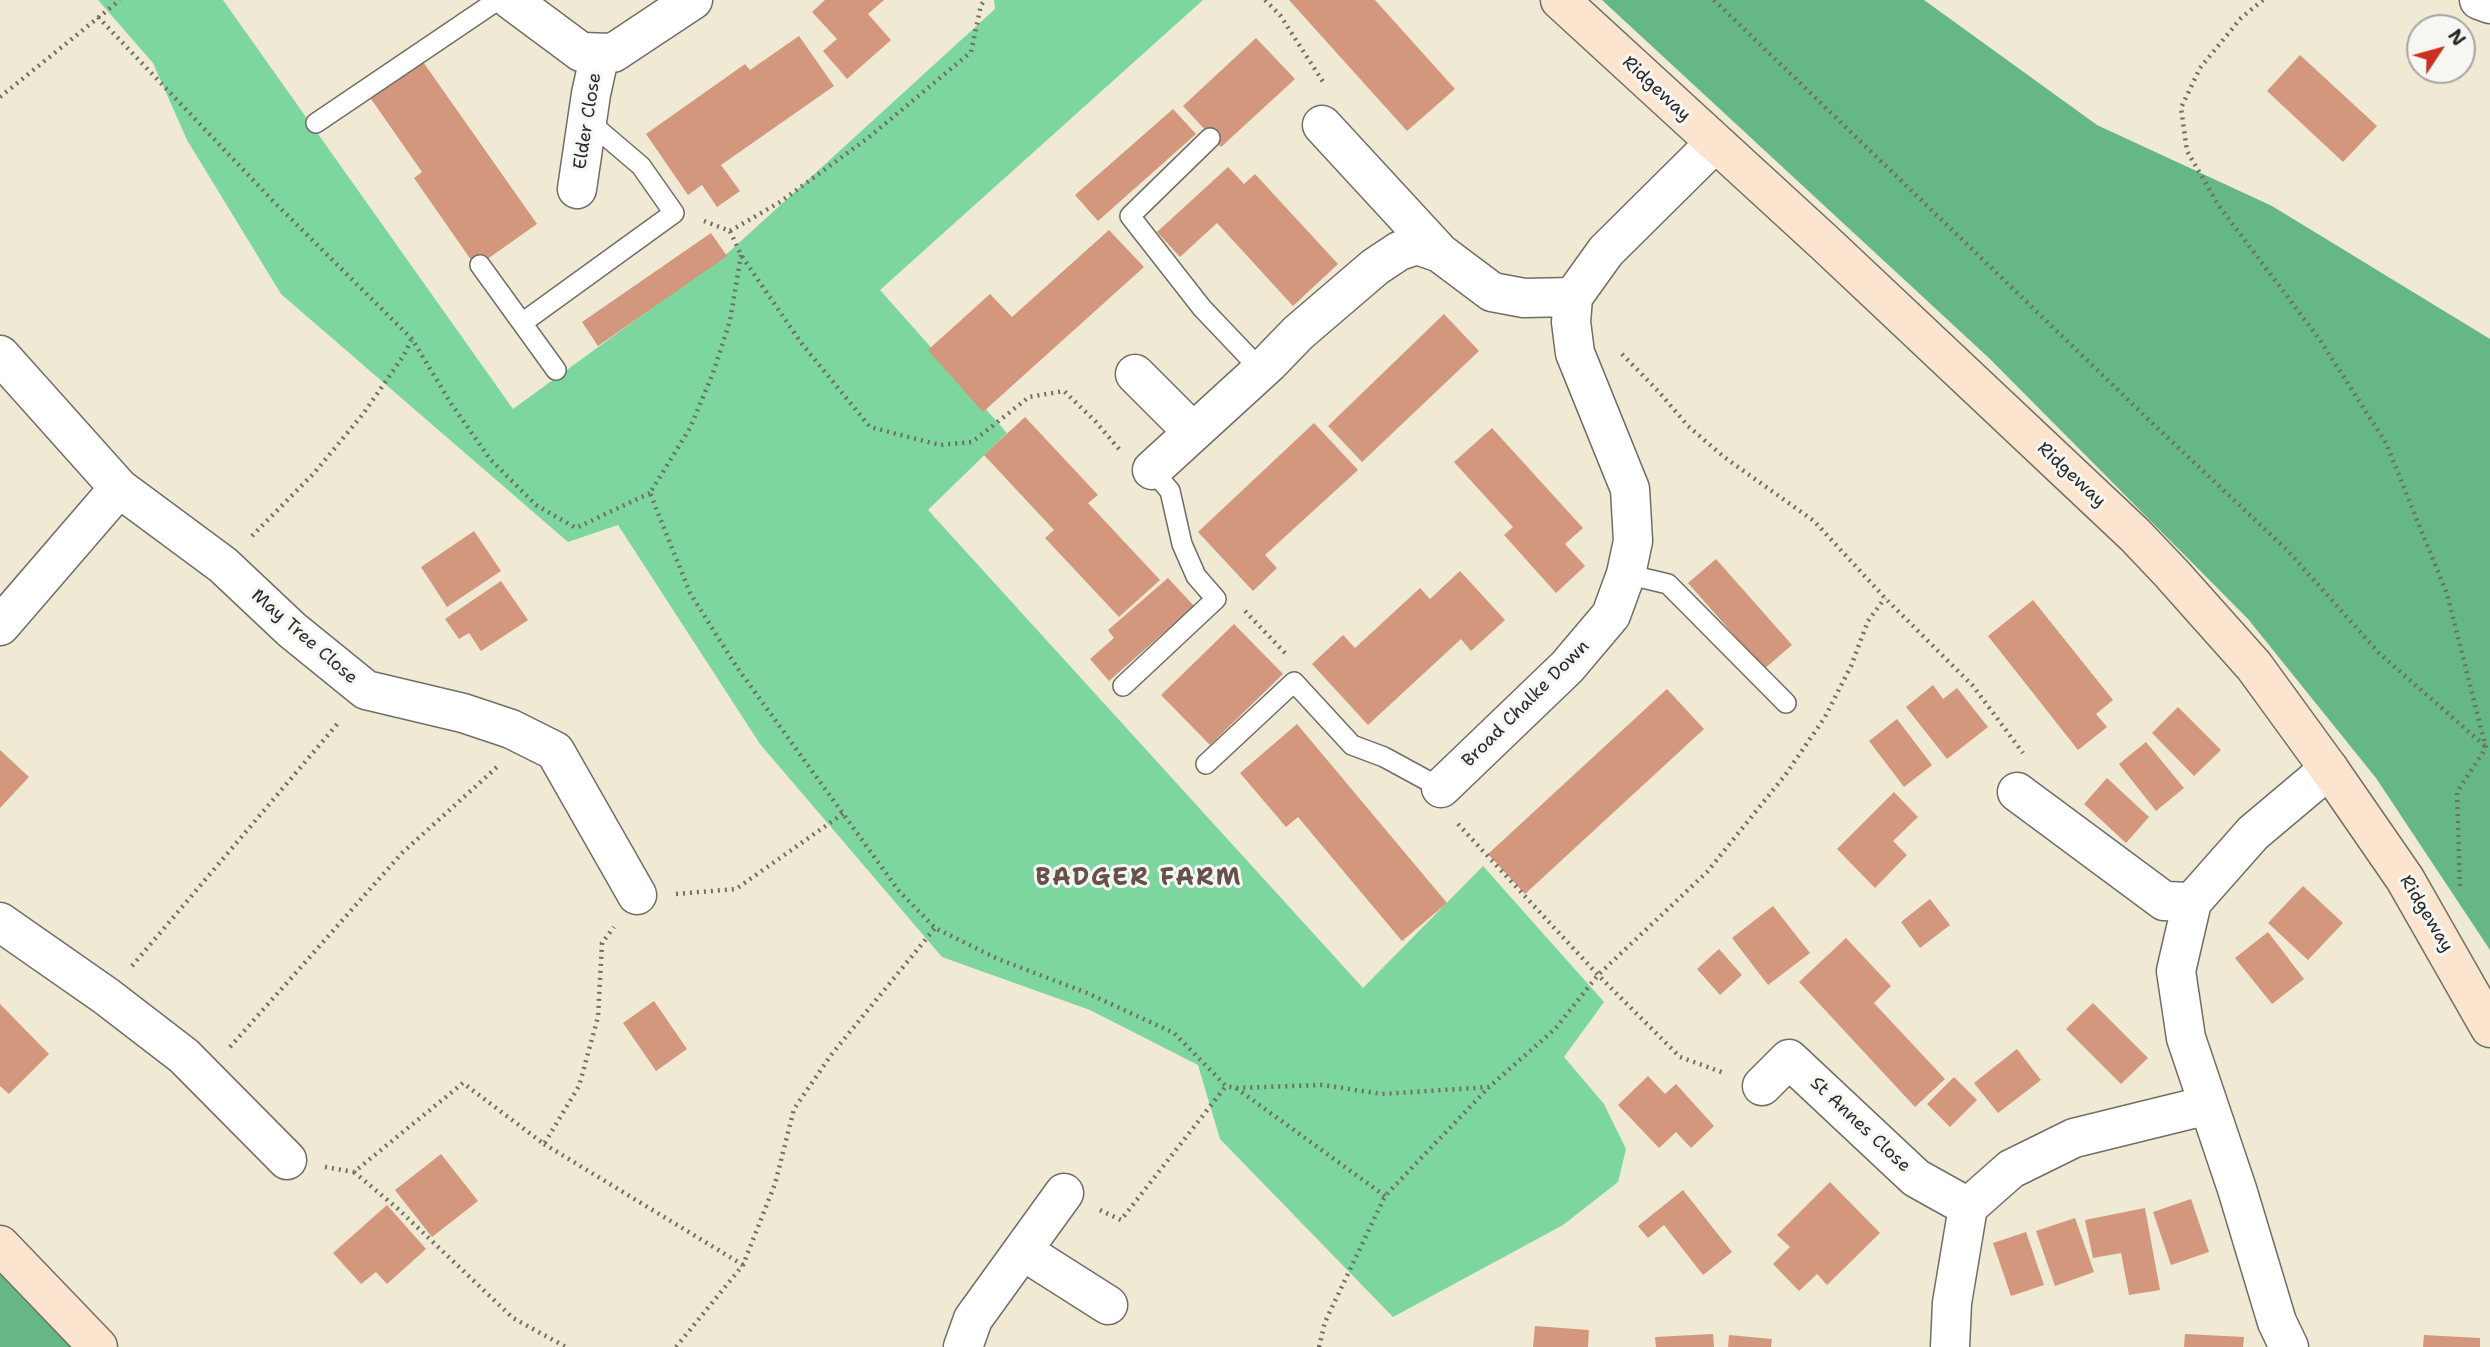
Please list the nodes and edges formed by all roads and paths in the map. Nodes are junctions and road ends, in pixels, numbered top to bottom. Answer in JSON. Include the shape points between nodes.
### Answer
{"nodes":[{"id":1,"x":121,"y":0,"type":"edge"},
{"id":2,"x":498,"y":0,"type":"edge"},
{"id":3,"x":511,"y":0,"type":"edge"},
{"id":4,"x":693,"y":0,"type":"edge"},
{"id":5,"x":1265,"y":0,"type":"edge"},
{"id":6,"x":1560,"y":0,"type":"edge"},
{"id":7,"x":1714,"y":0,"type":"edge"},
{"id":8,"x":2263,"y":0,"type":"edge"},
{"id":9,"x":2479,"y":0,"type":"edge"},
{"id":10,"x":982,"y":2,"type":"edge"},
{"id":11,"x":2490,"y":4,"type":"edge"},
{"id":12,"x":98,"y":17,"type":"junction"},
{"id":13,"x":600,"y":53,"type":"junction"},
{"id":14,"x":0,"y":97,"type":"edge"},
{"id":15,"x":587,"y":120,"type":"junction"},
{"id":16,"x":316,"y":123,"type":"dead end"},
{"id":17,"x":1322,"y":125,"type":"joint"},
{"id":18,"x":1210,"y":138,"type":"dead end"},
{"id":19,"x":1714,"y":144,"type":"junction"},
{"id":20,"x":577,"y":189,"type":"dead end"},
{"id":21,"x":694,"y":217,"type":"dead end"},
{"id":22,"x":730,"y":231,"type":"junction"},
{"id":23,"x":1440,"y":253,"type":"junction"},
{"id":24,"x":741,"y":255,"type":"junction"},
{"id":25,"x":480,"y":265,"type":"dead end"},
{"id":26,"x":1572,"y":310,"type":"junction"},
{"id":27,"x":522,"y":323,"type":"junction"},
{"id":28,"x":412,"y":339,"type":"junction"},
{"id":29,"x":0,"y":355,"type":"edge"},
{"id":30,"x":556,"y":370,"type":"dead end"},
{"id":31,"x":1261,"y":370,"type":"junction"},
{"id":32,"x":1135,"y":374,"type":"dead end"},
{"id":33,"x":1193,"y":432,"type":"junction"},
{"id":34,"x":1152,"y":470,"type":"junction"},
{"id":35,"x":119,"y":488,"type":"junction"},
{"id":36,"x":650,"y":493,"type":"junction"},
{"id":37,"x":223,"y":565,"type":"junction"},
{"id":38,"x":1626,"y":574,"type":"junction"},
{"id":39,"x":1885,"y":598,"type":"junction"},
{"id":40,"x":1216,"y":599,"type":"junction"},
{"id":41,"x":0,"y":626,"type":"edge"},
{"id":42,"x":1294,"y":682,"type":"junction"},
{"id":43,"x":1123,"y":686,"type":"dead end"},
{"id":44,"x":366,"y":690,"type":"junction"},
{"id":45,"x":1786,"y":703,"type":"dead end"},
{"id":46,"x":530,"y":738,"type":"junction"},
{"id":47,"x":2488,"y":748,"type":"edge"},
{"id":48,"x":1206,"y":764,"type":"dead end"},
{"id":49,"x":2329,"y":769,"type":"junction"},
{"id":50,"x":1441,"y":788,"type":"junction"},
{"id":51,"x":2017,"y":792,"type":"joint"},
{"id":52,"x":2456,"y":792,"type":"dead end"},
{"id":53,"x":844,"y":813,"type":"junction"},
{"id":54,"x":637,"y":895,"type":"junction"},
{"id":55,"x":2192,"y":902,"type":"junction"},
{"id":56,"x":0,"y":922,"type":"edge"},
{"id":57,"x":935,"y":928,"type":"junction"},
{"id":58,"x":1598,"y":975,"type":"junction"},
{"id":59,"x":106,"y":996,"type":"junction"},
{"id":60,"x":2490,"y":1028,"type":"edge"},
{"id":61,"x":204,"y":1076,"type":"junction"},
{"id":62,"x":1226,"y":1086,"type":"junction"},
{"id":63,"x":1762,"y":1086,"type":"joint"},
{"id":64,"x":1489,"y":1087,"type":"junction"},
{"id":65,"x":1235,"y":1088,"type":"junction"},
{"id":66,"x":2208,"y":1105,"type":"junction"},
{"id":67,"x":544,"y":1144,"type":"junction"},
{"id":68,"x":287,"y":1160,"type":"joint"},
{"id":69,"x":354,"y":1172,"type":"junction"},
{"id":70,"x":1064,"y":1193,"type":"joint"},
{"id":71,"x":1385,"y":1196,"type":"junction"},
{"id":72,"x":1968,"y":1206,"type":"junction"},
{"id":73,"x":0,"y":1245,"type":"edge"},
{"id":74,"x":1023,"y":1251,"type":"junction"},
{"id":75,"x":743,"y":1265,"type":"junction"},
{"id":76,"x":1108,"y":1305,"type":"dead end"},
{"id":77,"x":98,"y":1347,"type":"edge"},
{"id":78,"x":566,"y":1347,"type":"edge"},
{"id":79,"x":676,"y":1347,"type":"edge"},
{"id":80,"x":963,"y":1347,"type":"edge"},
{"id":81,"x":1319,"y":1347,"type":"edge"},
{"id":82,"x":1951,"y":1347,"type":"edge"},
{"id":83,"x":2289,"y":1347,"type":"edge"}],
"edges":[{"from":1,"to":12,"type":"path"},
{"from":2,"to":16,"type":"lane"},
{"from":3,"to":13,"type":"street","name":"Elder Close","via":[[581,52]]},
{"from":4,"to":13,"type":"street","name":"Elder Close","via":[[613,53]]},
{"from":5,"to":17,"type":"path","via":[[1280,15],[1338,103]]},
{"from":6,"to":19,"type":"street","name":"Ridgeway"},
{"from":7,"to":47,"type":"path","via":[[2287,550],[2379,653]]},
{"from":8,"to":47,"type":"path","via":[[2241,18],[2200,68],[2181,108],[2187,151],[2219,206],[2320,340],[2386,443],[2447,594]]},
{"from":9,"to":11,"type":"street"},
{"from":10,"to":22,"type":"path","via":[[971,52],[868,138],[780,202]]},
{"from":12,"to":14,"type":"path"},
{"from":12,"to":28,"type":"path"},
{"from":13,"to":15,"type":"street","name":"Elder Close"},
{"from":15,"to":20,"type":"street","name":"Elder Close"},
{"from":15,"to":27,"type":"lane","via":[[641,166],[674,213]]},
{"from":17,"to":23,"type":"street"},
{"from":18,"to":31,"type":"lane","via":[[1130,216],[1202,308]]},
{"from":19,"to":26,"type":"street","via":[[1606,251]]},
{"from":19,"to":49,"type":"street","name":"Ridgeway","via":[[2135,535],[2254,666]]},
{"from":21,"to":22,"type":"path"},
{"from":22,"to":24,"type":"path"},
{"from":23,"to":26,"type":"street","via":[[1492,292]]},
{"from":23,"to":31,"type":"street","via":[[1417,245],[1399,251],[1298,333]]},
{"from":24,"to":34,"type":"path","via":[[802,344],[870,427],[940,445],[972,442],[1029,397],[1063,391],[1122,452]]},
{"from":24,"to":36,"type":"path","via":[[730,321],[713,373],[690,428]]},
{"from":25,"to":27,"type":"lane"},
{"from":26,"to":38,"type":"street","name":"Broad Chalke Down","via":[[1575,353],[1630,489],[1633,541]]},
{"from":26,"to":39,"type":"path","via":[[1621,352],[1688,426],[1814,521]]},
{"from":27,"to":30,"type":"lane"},
{"from":28,"to":36,"type":"path","via":[[490,458],[536,505],[576,528]]},
{"from":28,"to":37,"type":"path","via":[[363,414],[315,472]]},
{"from":29,"to":35,"type":"street","name":"May Tree Close"},
{"from":31,"to":33,"type":"street"},
{"from":32,"to":33,"type":"street"},
{"from":33,"to":34,"type":"street"},
{"from":34,"to":40,"type":"lane","via":[[1170,491],[1182,544],[1196,576]]},
{"from":35,"to":37,"type":"street","name":"May Tree Close"},
{"from":35,"to":41,"type":"street"},
{"from":36,"to":53,"type":"path","via":[[690,593],[736,666]]},
{"from":37,"to":44,"type":"street","name":"May Tree Close","via":[[292,630]]},
{"from":38,"to":45,"type":"lane","via":[[1668,584]]},
{"from":38,"to":50,"type":"street","name":"Broad Chalke Down","via":[[1611,615],[1567,667]]},
{"from":39,"to":51,"type":"path","via":[[1973,686],[2024,753]]},
{"from":39,"to":58,"type":"path","via":[[1868,621],[1825,717],[1786,774],[1707,872]]},
{"from":40,"to":42,"type":"path","via":[[1240,605],[1292,661]]},
{"from":40,"to":43,"type":"lane"},
{"from":42,"to":48,"type":"lane"},
{"from":42,"to":50,"type":"lane","via":[[1352,745]]},
{"from":44,"to":46,"type":"street","name":"May Tree Close","via":[[463,713]]},
{"from":44,"to":59,"type":"path"},
{"from":46,"to":54,"type":"street","name":"May Tree Close","via":[[555,751]]},
{"from":46,"to":61,"type":"path","via":[[402,853]]},
{"from":47,"to":52,"type":"path"},
{"from":49,"to":55,"type":"street","via":[[2253,833]]},
{"from":49,"to":60,"type":"street","name":"Ridgeway","via":[[2405,879]]},
{"from":50,"to":58,"type":"path","via":[[1445,809]]},
{"from":51,"to":55,"type":"street","via":[[2164,901]]},
{"from":53,"to":54,"type":"path","via":[[736,889]]},
{"from":53,"to":57,"type":"path","via":[[898,891]]},
{"from":54,"to":67,"type":"path","via":[[602,943],[598,1017],[579,1086]]},
{"from":55,"to":66,"type":"street","via":[[2176,971],[2186,1038]]},
{"from":56,"to":59,"type":"street"},
{"from":57,"to":62,"type":"path","via":[[1174,1033]]},
{"from":57,"to":75,"type":"path","via":[[831,1055],[794,1109],[775,1184]]},
{"from":58,"to":63,"type":"path","via":[[1680,1057]]},
{"from":58,"to":64,"type":"path","via":[[1555,1029]]},
{"from":59,"to":61,"type":"street"},
{"from":61,"to":68,"type":"street"},
{"from":62,"to":65,"type":"path"},
{"from":62,"to":70,"type":"path","via":[[1121,1220]]},
{"from":63,"to":72,"type":"street","name":"St Annes Close","via":[[1789,1059],[1916,1178]]},
{"from":64,"to":65,"type":"path","via":[[1382,1094],[1323,1085]]},
{"from":64,"to":71,"type":"path"},
{"from":65,"to":71,"type":"path"},
{"from":66,"to":72,"type":"street","via":[[2074,1138],[2011,1169]]},
{"from":66,"to":83,"type":"street"},
{"from":67,"to":69,"type":"path","via":[[463,1083]]},
{"from":67,"to":75,"type":"path"},
{"from":68,"to":69,"type":"path"},
{"from":69,"to":78,"type":"path","via":[[513,1318]]},
{"from":70,"to":74,"type":"street"},
{"from":71,"to":81,"type":"path","via":[[1325,1322]]},
{"from":72,"to":82,"type":"street","via":[[1952,1303]]},
{"from":73,"to":77,"type":"street"},
{"from":74,"to":76,"type":"street"},
{"from":74,"to":80,"type":"street","via":[[973,1319]]},
{"from":75,"to":79,"type":"path"}]}
